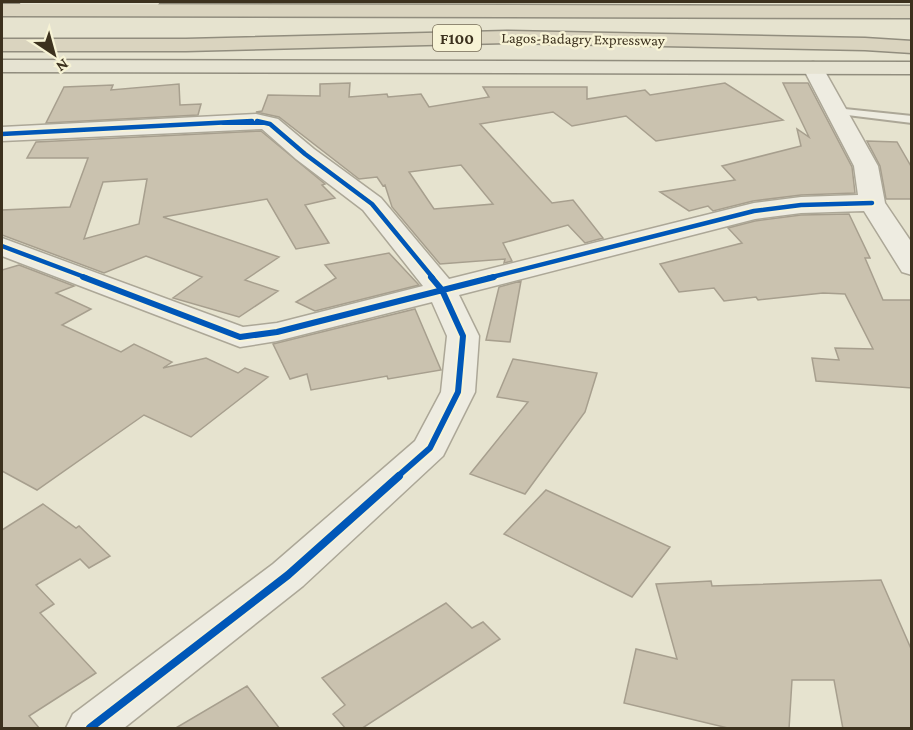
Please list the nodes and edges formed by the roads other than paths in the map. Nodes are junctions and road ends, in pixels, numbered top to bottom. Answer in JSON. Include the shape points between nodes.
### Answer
{"nodes":[{"id":1,"x":28,"y":2,"type":"edge"},
{"id":2,"x":101,"y":2,"type":"edge"},
{"id":3,"x":151,"y":2,"type":"edge"},
{"id":4,"x":2,"y":10,"type":"edge"},
{"id":5,"x":912,"y":12,"type":"edge"},
{"id":6,"x":2,"y":45,"type":"edge"},
{"id":7,"x":912,"y":47,"type":"edge"},
{"id":8,"x":2,"y":66,"type":"edge"},
{"id":9,"x":813,"y":68,"type":"junction"},
{"id":10,"x":912,"y":68,"type":"edge"},
{"id":11,"x":835,"y":111,"type":"junction"},
{"id":12,"x":912,"y":120,"type":"edge"},
{"id":13,"x":2,"y":134,"type":"edge"},
{"id":14,"x":872,"y":203,"type":"junction"},
{"id":15,"x":2,"y":246,"type":"edge"},
{"id":16,"x":912,"y":266,"type":"edge"},
{"id":17,"x":442,"y":290,"type":"junction"},
{"id":18,"x":90,"y":729,"type":"edge"}],
"edges":[{"from":1,"to":2,"type":"main road"},
{"from":2,"to":3,"type":"main road"},
{"from":4,"to":5,"type":"highway","name":"Lagos-Badagry Expressway","number":"F100"},
{"from":6,"to":7,"type":"highway","name":"Lagos-Badagry Expressway","number":"F100","via":[[507,37]]},
{"from":8,"to":9,"type":"main road","name":"Lagos-Badagry Expressway"},
{"from":9,"to":10,"type":"main road","name":"Lagos-Badagry Expressway"},
{"from":9,"to":11,"type":"street"},
{"from":11,"to":12,"type":"lane"},
{"from":11,"to":14,"type":"street","via":[[866,166]]},
{"from":13,"to":17,"type":"street","via":[[270,124],[372,204]]},
{"from":14,"to":16,"type":"street"},
{"from":14,"to":17,"type":"street","via":[[754,211]]},
{"from":15,"to":17,"type":"street","via":[[240,337],[277,332]]},
{"from":17,"to":18,"type":"street","via":[[463,336],[458,392],[430,448],[288,575]]}]}
